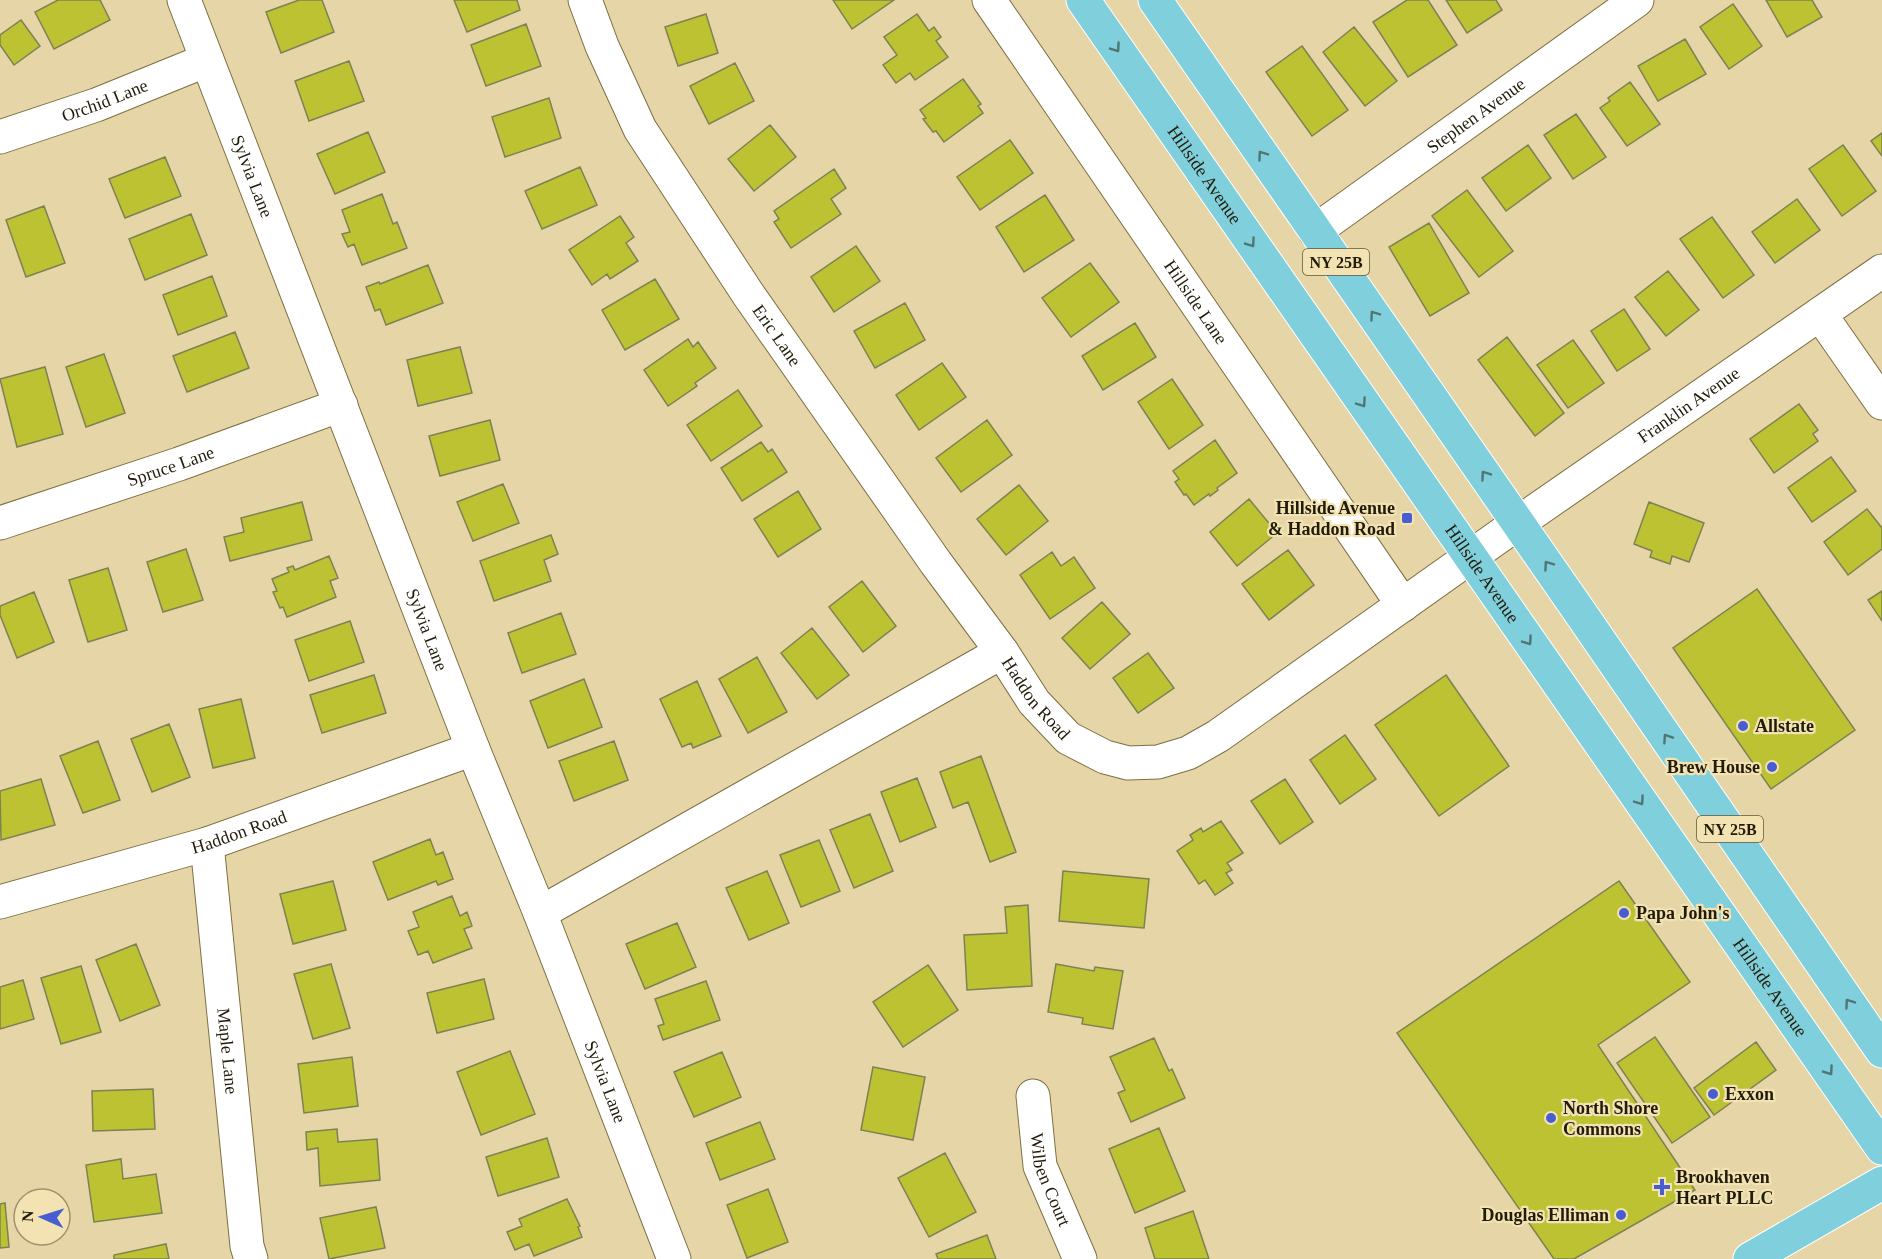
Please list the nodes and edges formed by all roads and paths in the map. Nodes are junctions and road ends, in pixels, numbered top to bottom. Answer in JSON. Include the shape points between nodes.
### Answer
{"nodes":[{"id":1,"x":184,"y":0,"type":"edge"},
{"id":2,"x":585,"y":0,"type":"edge"},
{"id":3,"x":989,"y":0,"type":"edge"},
{"id":4,"x":1083,"y":0,"type":"edge"},
{"id":5,"x":1155,"y":0,"type":"edge"},
{"id":6,"x":1637,"y":0,"type":"edge"},
{"id":7,"x":207,"y":60,"type":"junction"},
{"id":8,"x":0,"y":137,"type":"edge"},
{"id":9,"x":1315,"y":231,"type":"junction"},
{"id":10,"x":1882,"y":270,"type":"edge"},
{"id":11,"x":1820,"y":314,"type":"junction"},
{"id":12,"x":1882,"y":403,"type":"edge"},
{"id":13,"x":341,"y":405,"type":"junction"},
{"id":14,"x":0,"y":523,"type":"edge"},
{"id":15,"x":1495,"y":540,"type":"junction"},
{"id":16,"x":1403,"y":605,"type":"junction"},
{"id":17,"x":1002,"y":652,"type":"junction"},
{"id":18,"x":473,"y":749,"type":"junction"},
{"id":19,"x":207,"y":844,"type":"junction"},
{"id":20,"x":0,"y":902,"type":"edge"},
{"id":21,"x":540,"y":913,"type":"junction"},
{"id":22,"x":1882,"y":1051,"type":"edge"},
{"id":23,"x":1033,"y":1096,"type":"dead end"},
{"id":24,"x":1882,"y":1148,"type":"edge"},
{"id":25,"x":1882,"y":1183,"type":"edge"},
{"id":26,"x":250,"y":1259,"type":"edge"},
{"id":27,"x":674,"y":1259,"type":"edge"},
{"id":28,"x":1080,"y":1259,"type":"edge"},
{"id":29,"x":1750,"y":1259,"type":"edge"}],
"edges":[{"from":1,"to":7,"type":"street","name":"Sylvia Lane"},
{"from":2,"to":17,"type":"street","name":"Eric Lane","via":[[640,129],[748,294]]},
{"from":3,"to":16,"type":"street","name":"Hillside Lane"},
{"from":4,"to":15,"type":"main road","name":"Hillside Avenue","number":"NY 25B","one_way":true},
{"from":9,"to":5,"type":"main road","name":"Hillside Avenue","number":"NY 25B","one_way":true},
{"from":6,"to":9,"type":"street","name":"Stephen Avenue"},
{"from":7,"to":8,"type":"street","name":"Orchid Lane","via":[[96,105]]},
{"from":7,"to":13,"type":"street","name":"Sylvia Lane"},
{"from":15,"to":9,"type":"main road","name":"Hillside Avenue","number":"NY 25B","one_way":true},
{"from":10,"to":11,"type":"street","name":"Franklin Avenue"},
{"from":11,"to":12,"type":"street"},
{"from":11,"to":15,"type":"street","name":"Franklin Avenue"},
{"from":13,"to":14,"type":"street","name":"Spruce Lane"},
{"from":13,"to":18,"type":"street","name":"Sylvia Lane"},
{"from":15,"to":16,"type":"street","name":"Haddon Road"},
{"from":22,"to":15,"type":"main road","name":"Hillside Avenue","number":"NY 25B","one_way":true},
{"from":15,"to":24,"type":"main road","name":"Hillside Avenue","number":"NY 25B","one_way":true},
{"from":16,"to":17,"type":"street","name":"Haddon Road","via":[[1218,736],[1188,753],[1158,762],[1128,763],[1105,757],[1068,738],[1034,702]]},
{"from":17,"to":21,"type":"street","name":"Haddon Road"},
{"from":18,"to":19,"type":"street","name":"Haddon Road"},
{"from":18,"to":21,"type":"street","name":"Sylvia Lane"},
{"from":19,"to":20,"type":"street","name":"Haddon Road"},
{"from":19,"to":26,"type":"street","name":"Maple Lane"},
{"from":21,"to":27,"type":"street","name":"Sylvia Lane"},
{"from":23,"to":28,"type":"street","name":"Wilben Court","via":[[1040,1166]]},
{"from":25,"to":29,"type":"main road"}]}
